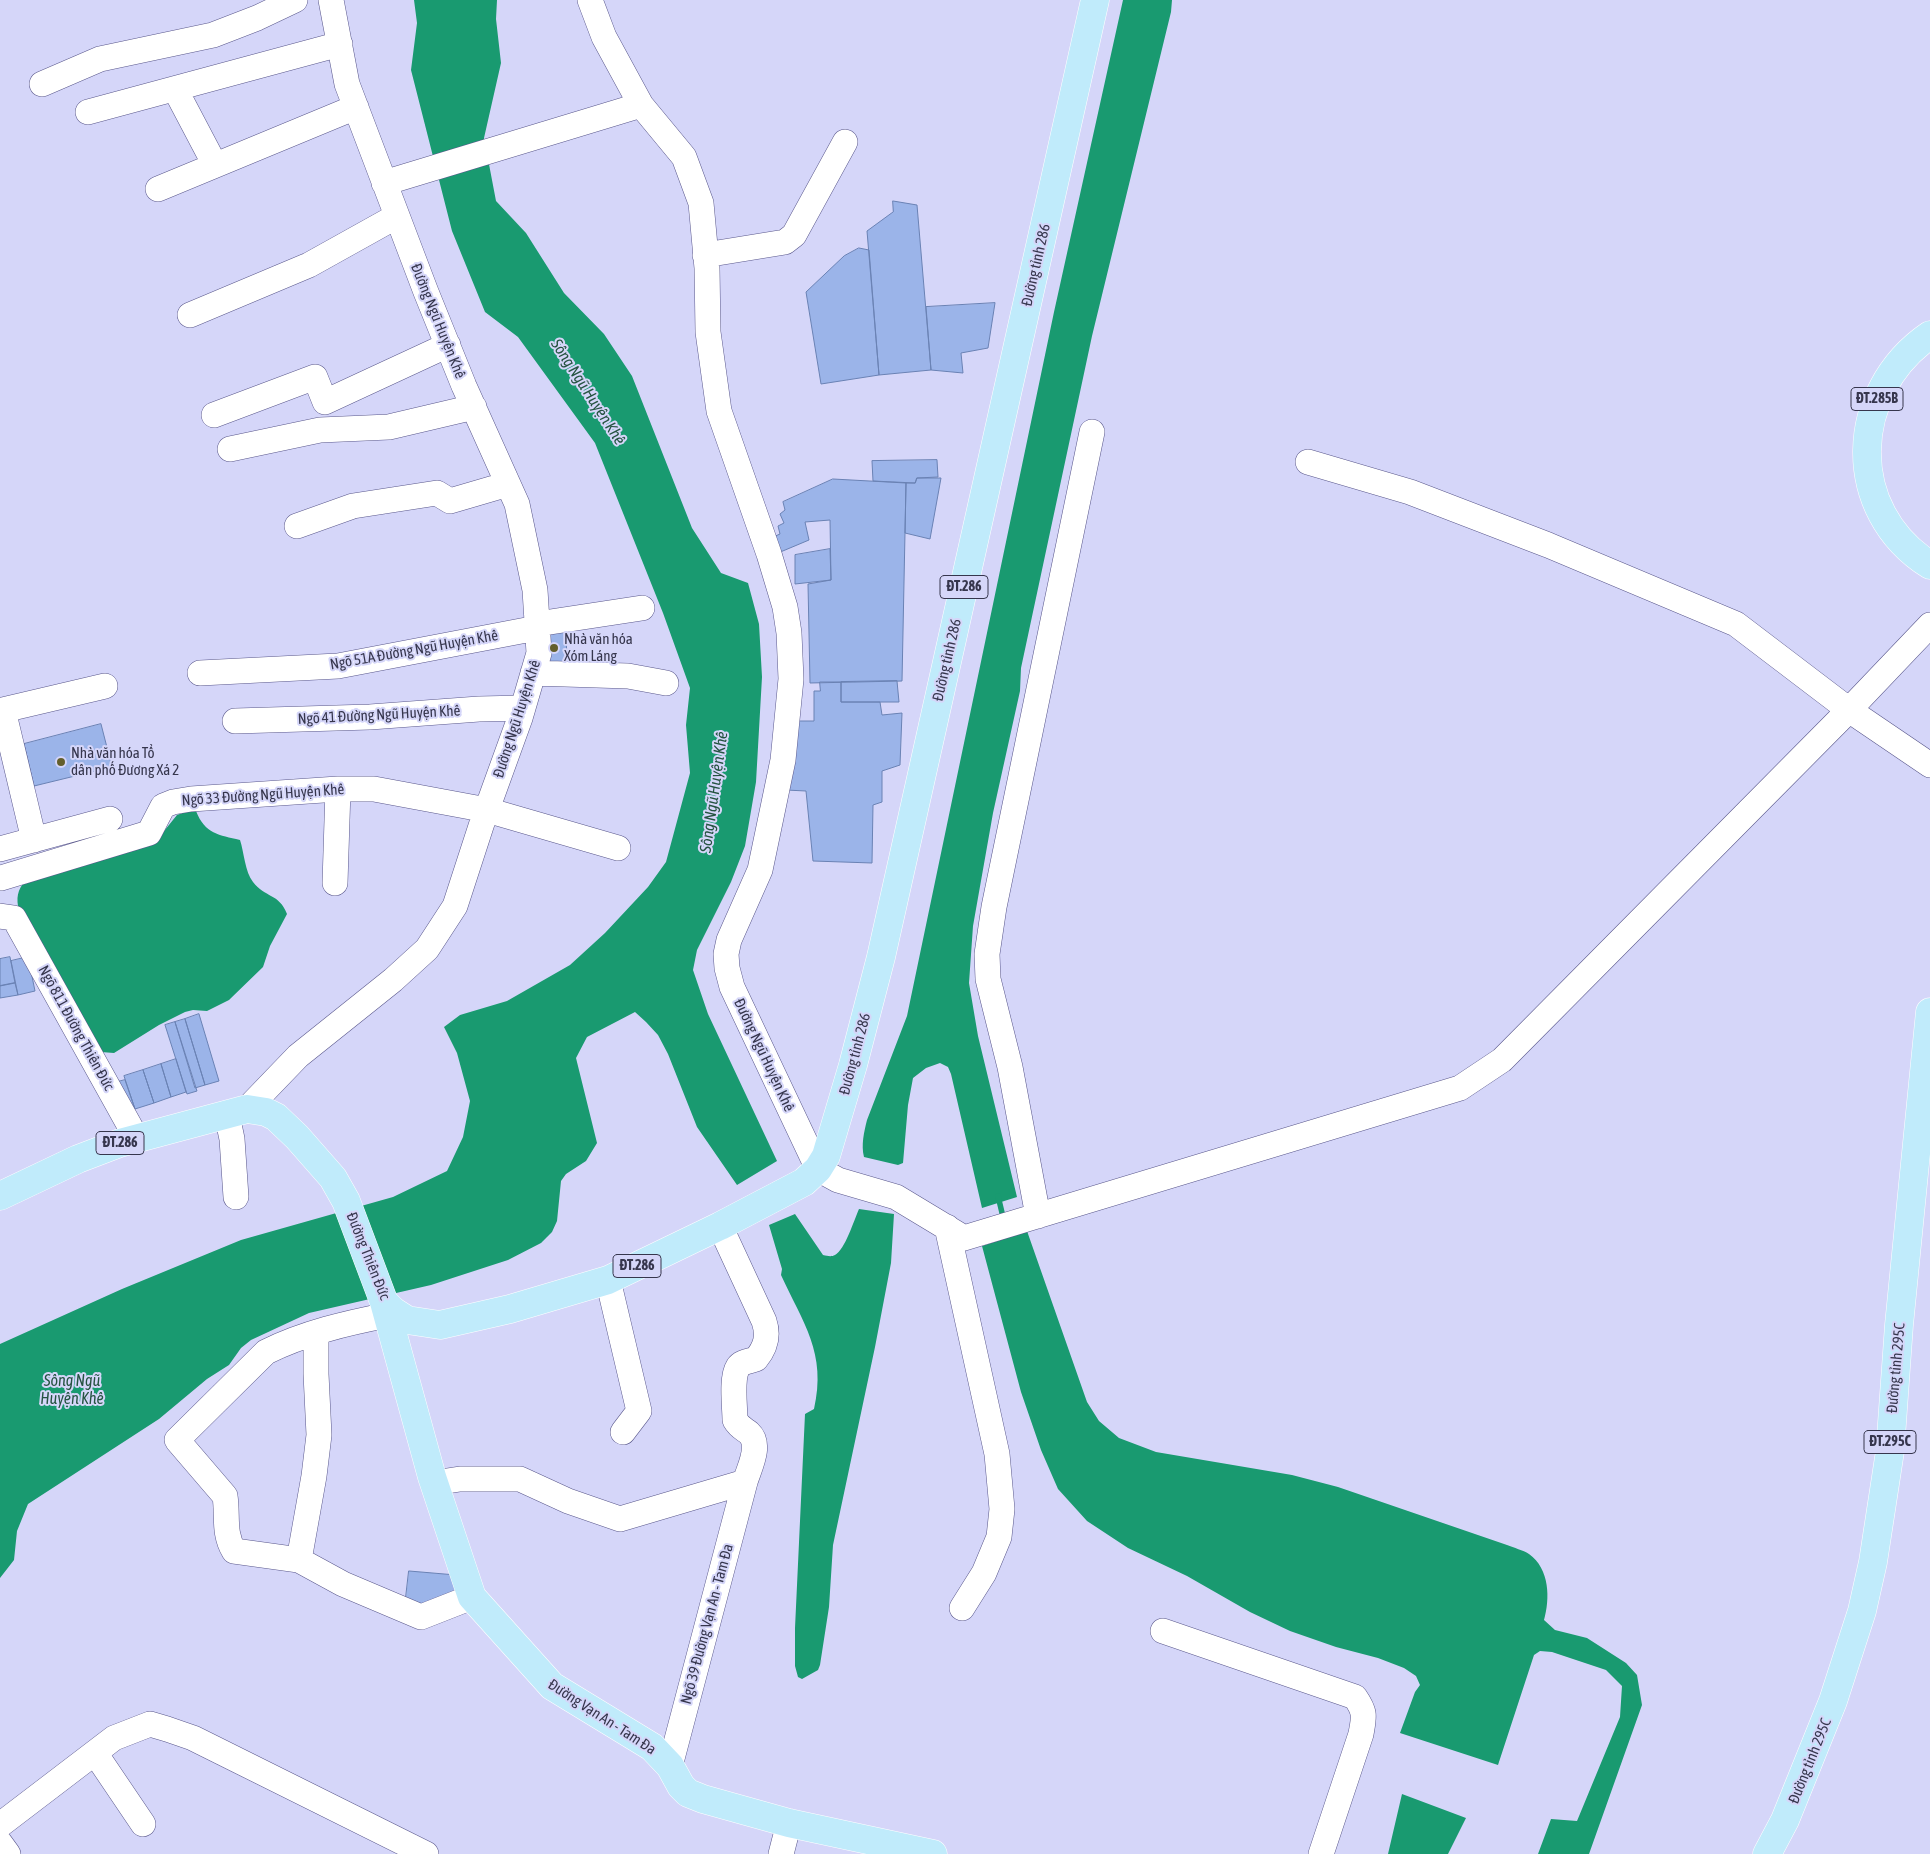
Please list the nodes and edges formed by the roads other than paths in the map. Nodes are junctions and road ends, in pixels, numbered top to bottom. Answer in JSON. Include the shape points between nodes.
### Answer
{"nodes":[{"id":1,"x":295,"y":0,"type":"edge"},
{"id":2,"x":331,"y":0,"type":"edge"},
{"id":3,"x":590,"y":0,"type":"edge"},
{"id":4,"x":1095,"y":0,"type":"edge"},
{"id":5,"x":340,"y":44,"type":"junction"},
{"id":6,"x":42,"y":84,"type":"dead end"},
{"id":7,"x":175,"y":89,"type":"junction"},
{"id":8,"x":641,"y":105,"type":"junction"},
{"id":9,"x":356,"y":107,"type":"junction"},
{"id":10,"x":88,"y":112,"type":"dead end"},
{"id":11,"x":845,"y":142,"type":"dead end"},
{"id":12,"x":215,"y":165,"type":"junction"},
{"id":13,"x":392,"y":180,"type":"junction"},
{"id":14,"x":158,"y":189,"type":"dead end"},
{"id":15,"x":397,"y":216,"type":"junction"},
{"id":16,"x":705,"y":255,"type":"junction"},
{"id":17,"x":190,"y":315,"type":"dead end"},
{"id":18,"x":1930,"y":335,"type":"edge"},
{"id":19,"x":448,"y":345,"type":"junction"},
{"id":20,"x":474,"y":407,"type":"junction"},
{"id":21,"x":214,"y":415,"type":"dead end"},
{"id":22,"x":1092,"y":432,"type":"dead end"},
{"id":23,"x":230,"y":449,"type":"dead end"},
{"id":24,"x":1308,"y":462,"type":"dead end"},
{"id":25,"x":508,"y":484,"type":"junction"},
{"id":26,"x":297,"y":526,"type":"dead end"},
{"id":27,"x":1930,"y":565,"type":"edge"},
{"id":28,"x":642,"y":608,"type":"dead end"},
{"id":29,"x":1930,"y":624,"type":"edge"},
{"id":30,"x":537,"y":626,"type":"junction"},
{"id":31,"x":200,"y":673,"type":"dead end"},
{"id":32,"x":533,"y":673,"type":"junction"},
{"id":33,"x":666,"y":683,"type":"dead end"},
{"id":34,"x":104,"y":686,"type":"dead end"},
{"id":35,"x":523,"y":708,"type":"junction"},
{"id":36,"x":1849,"y":710,"type":"junction"},
{"id":37,"x":235,"y":721,"type":"dead end"},
{"id":38,"x":1930,"y":765,"type":"edge"},
{"id":39,"x":338,"y":789,"type":"junction"},
{"id":40,"x":487,"y":810,"type":"junction"},
{"id":41,"x":110,"y":819,"type":"dead end"},
{"id":42,"x":34,"y":840,"type":"junction"},
{"id":43,"x":618,"y":848,"type":"dead end"},
{"id":44,"x":0,"y":849,"type":"edge"},
{"id":45,"x":1,"y":875,"type":"edge"},
{"id":46,"x":335,"y":884,"type":"dead end"},
{"id":47,"x":7,"y":917,"type":"edge"},
{"id":48,"x":1930,"y":1012,"type":"edge"},
{"id":49,"x":237,"y":1112,"type":"junction"},
{"id":50,"x":137,"y":1139,"type":"junction"},
{"id":51,"x":818,"y":1169,"type":"junction"},
{"id":52,"x":0,"y":1196,"type":"edge"},
{"id":53,"x":236,"y":1197,"type":"dead end"},
{"id":54,"x":1032,"y":1218,"type":"junction"},
{"id":55,"x":720,"y":1226,"type":"junction"},
{"id":56,"x":946,"y":1227,"type":"junction"},
{"id":57,"x":608,"y":1280,"type":"junction"},
{"id":58,"x":386,"y":1308,"type":"junction"},
{"id":59,"x":440,"y":1325,"type":"junction"},
{"id":60,"x":316,"y":1333,"type":"junction"},
{"id":61,"x":399,"y":1357,"type":"junction"},
{"id":62,"x":623,"y":1432,"type":"dead end"},
{"id":63,"x":745,"y":1482,"type":"junction"},
{"id":64,"x":434,"y":1483,"type":"junction"},
{"id":65,"x":299,"y":1560,"type":"junction"},
{"id":66,"x":472,"y":1598,"type":"junction"},
{"id":67,"x":962,"y":1608,"type":"dead end"},
{"id":68,"x":1163,"y":1631,"type":"dead end"},
{"id":69,"x":95,"y":1753,"type":"junction"},
{"id":70,"x":670,"y":1766,"type":"junction"},
{"id":71,"x":788,"y":1822,"type":"junction"},
{"id":72,"x":143,"y":1824,"type":"dead end"},
{"id":73,"x":0,"y":1825,"type":"edge"},
{"id":74,"x":0,"y":1843,"type":"edge"},
{"id":75,"x":8,"y":1854,"type":"edge"},
{"id":76,"x":426,"y":1854,"type":"edge"},
{"id":77,"x":781,"y":1854,"type":"edge"},
{"id":78,"x":933,"y":1854,"type":"edge"},
{"id":79,"x":1321,"y":1854,"type":"edge"},
{"id":80,"x":1767,"y":1854,"type":"edge"}],
"edges":[{"from":1,"to":6,"type":"street","via":[[213,35],[100,59]]},
{"from":2,"to":5,"type":"street","name":"Đường Ngũ Huyện Khê"},
{"from":3,"to":8,"type":"street","name":"Đường Ngũ Huyện Khê","via":[[604,37]]},
{"from":4,"to":51,"type":"main road","name":"Đường tỉnh 286","number":"ĐT.286","via":[[881,957],[826,1156]]},
{"from":5,"to":7,"type":"street"},
{"from":5,"to":9,"type":"street","name":"Đường Ngũ Huyện Khê","via":[[347,84]]},
{"from":7,"to":10,"type":"street"},
{"from":7,"to":12,"type":"street"},
{"from":8,"to":13,"type":"street"},
{"from":8,"to":16,"type":"street","name":"Đường Ngũ Huyện Khê","via":[[684,157],[702,203]]},
{"from":9,"to":12,"type":"street"},
{"from":9,"to":13,"type":"street","name":"Đường Ngũ Huyện Khê"},
{"from":11,"to":16,"type":"street","via":[[794,235],[785,242]]},
{"from":12,"to":14,"type":"street"},
{"from":13,"to":15,"type":"street","name":"Đường Ngũ Huyện Khê"},
{"from":15,"to":17,"type":"street","via":[[309,264]]},
{"from":15,"to":19,"type":"street","name":"Đường Ngũ Huyện Khê"},
{"from":16,"to":51,"type":"street","name":"Đường Ngũ Huyện Khê","via":[[708,332],[719,411],[785,608],[791,679],[783,760],[769,833],[760,870],[729,940],[727,968],[732,987]]},
{"from":18,"to":27,"type":"main road","number":"ĐT.285B","via":[[1899,362],[1881,388],[1870,418],[1866,450],[1870,481],[1881,511],[1898,537]]},
{"from":19,"to":20,"type":"street","name":"Đường Ngũ Huyện Khê"},
{"from":19,"to":21,"type":"street","via":[[326,402],[316,377]]},
{"from":20,"to":23,"type":"street","via":[[389,427],[320,430]]},
{"from":20,"to":25,"type":"street","name":"Đường Ngũ Huyện Khê"},
{"from":22,"to":54,"type":"street","via":[[987,954],[988,979],[1010,1067]]},
{"from":24,"to":36,"type":"street","via":[[1410,492],[1548,545],[1736,624]]},
{"from":25,"to":26,"type":"street","via":[[450,501],[437,493],[353,506]]},
{"from":25,"to":30,"type":"street","name":"Đường Ngũ Huyện Khê","via":[[517,504],[533,581]]},
{"from":28,"to":30,"type":"street","name":"Ngõ 51A Đường Ngũ Huyện Khê"},
{"from":29,"to":36,"type":"street"},
{"from":30,"to":31,"type":"street","name":"Ngõ 51A Đường Ngũ Huyện Khê","via":[[338,666]]},
{"from":30,"to":32,"type":"street","name":"Đường Ngũ Huyện Khê","via":[[539,653]]},
{"from":32,"to":33,"type":"street","via":[[628,676]]},
{"from":32,"to":35,"type":"street","name":"Đường Ngũ Huyện Khê"},
{"from":34,"to":42,"type":"street","via":[[3,710]]},
{"from":35,"to":37,"type":"street","name":"Ngõ 41 Đường Ngũ Huyện Khê","via":[[370,718]]},
{"from":35,"to":40,"type":"street","name":"Đường Ngũ Huyện Khê"},
{"from":36,"to":38,"type":"street"},
{"from":36,"to":54,"type":"street","via":[[1502,1060],[1460,1088]]},
{"from":39,"to":40,"type":"street","name":"Ngõ 33 Đường Ngũ Huyện Khê","via":[[374,789]]},
{"from":39,"to":45,"type":"street","name":"Ngõ 33 Đường Ngũ Huyện Khê","via":[[173,802],[163,806],[149,833]]},
{"from":39,"to":46,"type":"street"},
{"from":40,"to":43,"type":"street","name":"Ngõ 33 Đường Ngũ Huyện Khê"},
{"from":40,"to":49,"type":"street","name":"Đường Ngũ Huyện Khê","via":[[455,906],[427,949],[298,1056]]},
{"from":41,"to":42,"type":"street"},
{"from":42,"to":44,"type":"street"},
{"from":45,"to":47,"type":"street","name":"Ngõ 811 Đường Thiên Đức"},
{"from":47,"to":50,"type":"street","name":"Ngõ 811 Đường Thiên Đức"},
{"from":48,"to":80,"type":"main road","name":"Đường tỉnh 295C","number":"ĐT.295C","via":[[1890,1450],[1873,1562],[1862,1611],[1833,1701],[1786,1820]]},
{"from":49,"to":50,"type":"main road","name":"Đường Thiên Đức","number":"ĐT.286"},
{"from":49,"to":53,"type":"street","via":[[232,1139]]},
{"from":49,"to":58,"type":"main road","name":"Đường Thiên Đức","number":"ĐT.286","via":[[266,1112],[287,1126],[333,1178],[346,1202]]},
{"from":50,"to":52,"type":"main road","name":"Đường Thiên Đức","number":"ĐT.286","via":[[78,1160]]},
{"from":51,"to":55,"type":"main road","name":"Đường Thiên Đức","number":"ĐT.286","via":[[796,1186]]},
{"from":51,"to":56,"type":"street","via":[[838,1180],[896,1197]]},
{"from":54,"to":56,"type":"street","via":[[964,1238]]},
{"from":55,"to":57,"type":"main road","name":"Đường Thiên Đức","number":"ĐT.286"},
{"from":55,"to":63,"type":"street","name":"Ngõ 39 Đường Vạn An - Tam Đa","via":[[767,1331],[761,1352],[756,1359],[738,1366],[735,1376],[735,1420],[750,1434],[756,1448]]},
{"from":56,"to":67,"type":"street","via":[[997,1454],[1002,1509],[999,1537],[984,1573]]},
{"from":57,"to":59,"type":"main road","name":"Đường Thiên Đức","number":"ĐT.286","via":[[510,1309]]},
{"from":57,"to":62,"type":"street","via":[[639,1411]]},
{"from":58,"to":59,"type":"main road","name":"Đường Thiên Đức","number":"ĐT.286","via":[[407,1320]]},
{"from":58,"to":60,"type":"street"},
{"from":58,"to":61,"type":"main road","name":"Đường Vạn An - Tam Đa"},
{"from":59,"to":61,"type":"main road","number":"ĐT.286","via":[[406,1338],[400,1345]]},
{"from":60,"to":65,"type":"street","via":[[318,1435]]},
{"from":60,"to":65,"type":"street","via":[[266,1352],[178,1440],[225,1496],[226,1524],[234,1551]]},
{"from":61,"to":64,"type":"main road","name":"Đường Vạn An - Tam Đa"},
{"from":63,"to":64,"type":"street","via":[[620,1519],[568,1502],[520,1479],[460,1479]]},
{"from":63,"to":70,"type":"street","name":"Ngõ 39 Đường Vạn An - Tam Đa"},
{"from":64,"to":66,"type":"main road","name":"Đường Vạn An - Tam Đa"},
{"from":65,"to":66,"type":"street","via":[[344,1584],[421,1617]]},
{"from":66,"to":70,"type":"main road","name":"Đường Vạn An - Tam Đa","via":[[552,1686],[652,1747]]},
{"from":68,"to":79,"type":"street","via":[[1355,1698],[1363,1709],[1365,1716],[1361,1734]]},
{"from":69,"to":72,"type":"street"},
{"from":69,"to":73,"type":"street"},
{"from":69,"to":76,"type":"street","via":[[114,1738],[150,1724],[167,1729],[192,1738]]},
{"from":70,"to":71,"type":"main road","name":"Đường Vạn An - Tam Đa","via":[[688,1792]]},
{"from":71,"to":77,"type":"street"},
{"from":71,"to":78,"type":"main road","name":"Đường Vạn An - Tam Đa"},
{"from":74,"to":75,"type":"street"}]}
